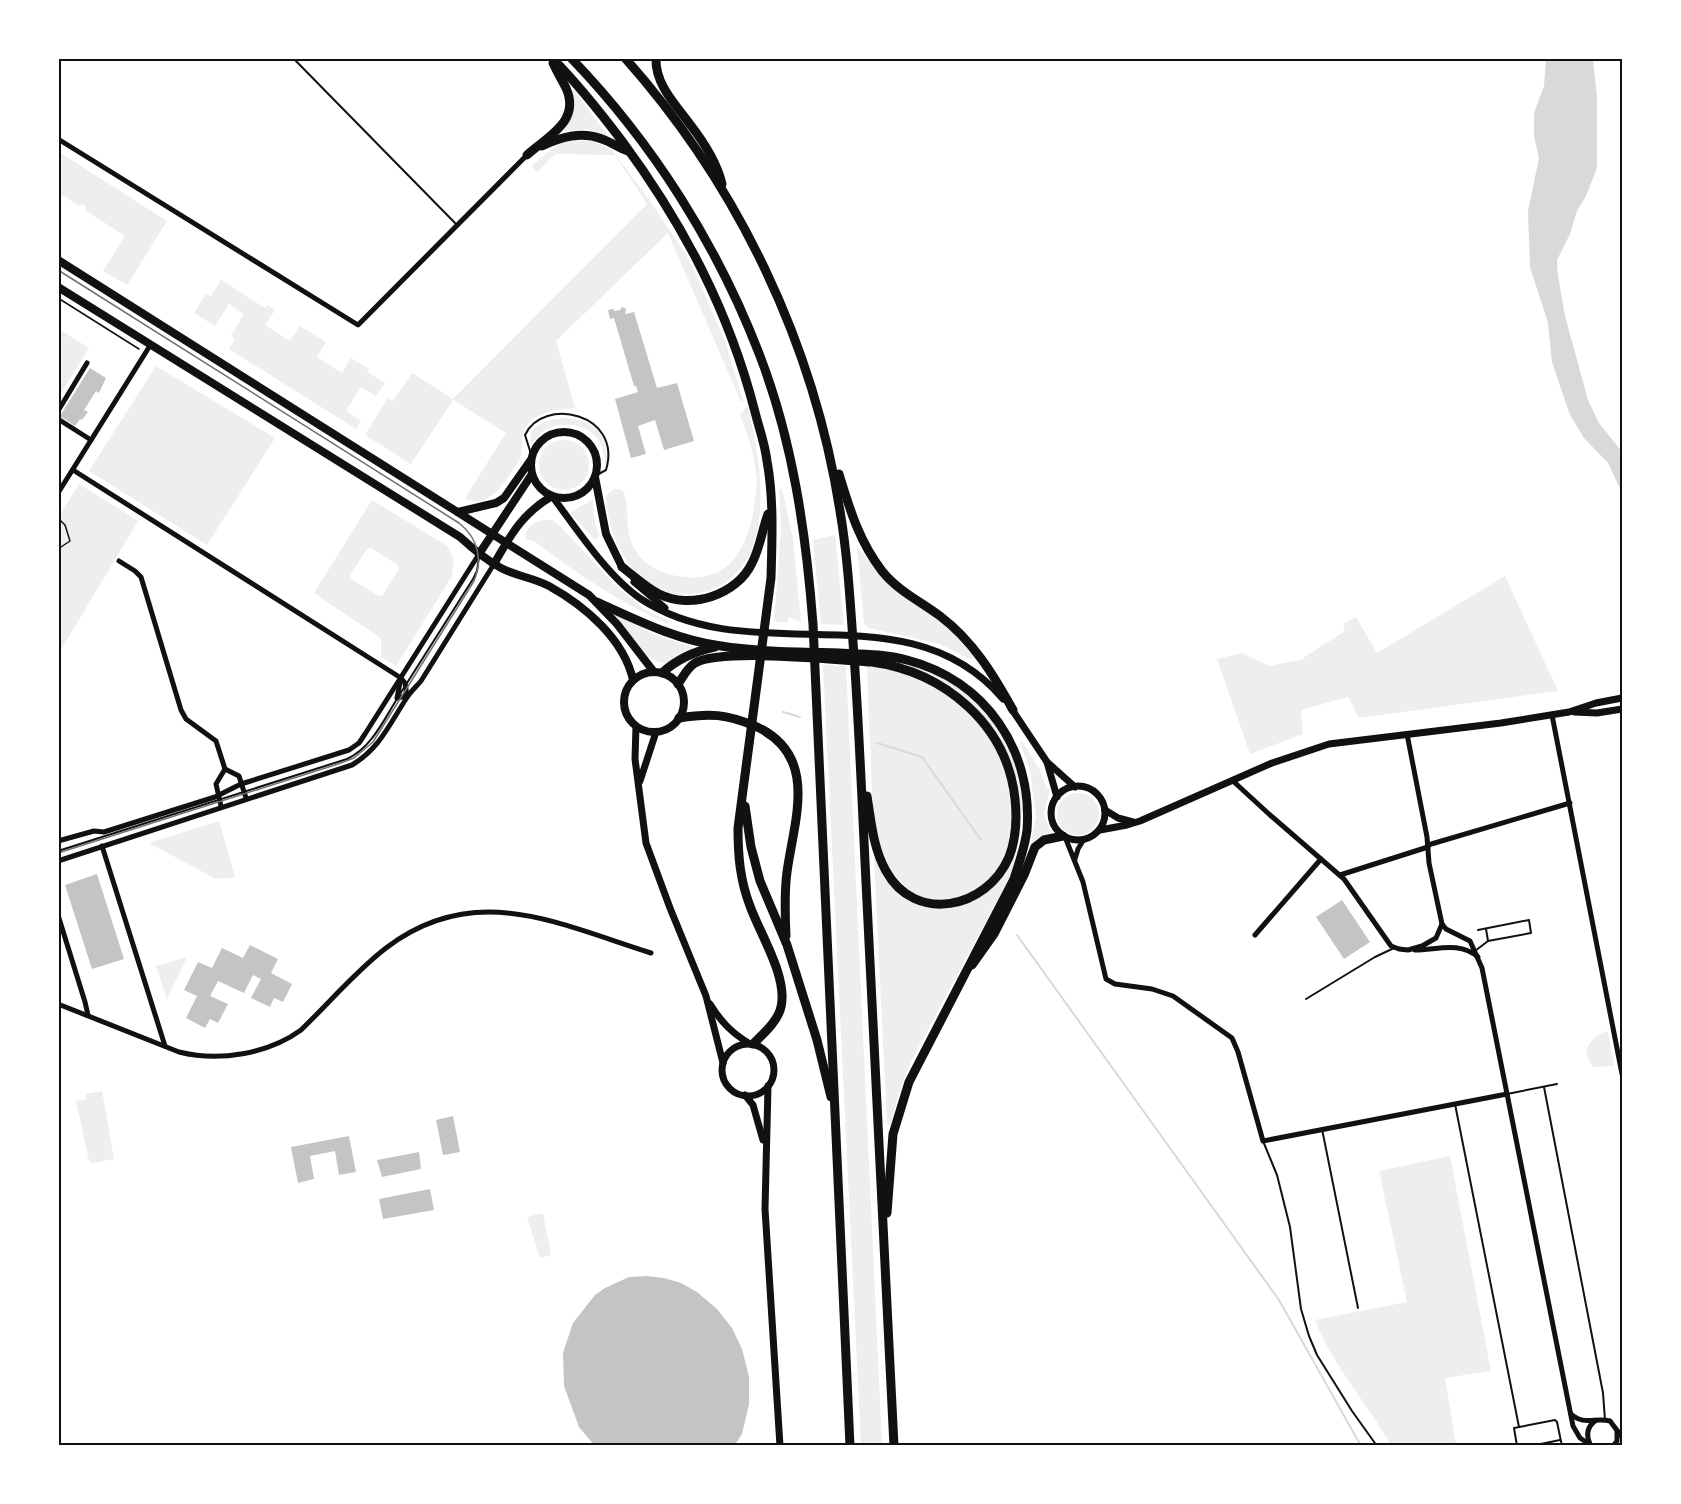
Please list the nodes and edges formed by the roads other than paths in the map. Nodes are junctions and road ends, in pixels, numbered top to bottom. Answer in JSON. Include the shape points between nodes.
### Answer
{"nodes":[{"id":1,"x":293,"y":58,"type":"edge"},
{"id":2,"x":551,"y":58,"type":"edge"},
{"id":3,"x":571,"y":58,"type":"edge"},
{"id":4,"x":625,"y":58,"type":"edge"},
{"id":5,"x":656,"y":58,"type":"edge"},
{"id":6,"x":58,"y":139,"type":"edge"},
{"id":7,"x":630,"y":152,"type":"junction"},
{"id":8,"x":527,"y":155,"type":"junction"},
{"id":9,"x":723,"y":189,"type":"junction"},
{"id":10,"x":457,"y":225,"type":"junction"},
{"id":11,"x":58,"y":260,"type":"edge"},
{"id":12,"x":58,"y":287,"type":"edge"},
{"id":13,"x":151,"y":344,"type":"junction"},
{"id":14,"x":87,"y":363,"type":"dead end"},
{"id":15,"x":58,"y":411,"type":"edge"},
{"id":16,"x":58,"y":419,"type":"edge"},
{"id":17,"x":822,"y":422,"type":"junction"},
{"id":18,"x":91,"y":440,"type":"junction"},
{"id":19,"x":531,"y":459,"type":"junction"},
{"id":20,"x":73,"y":470,"type":"junction"},
{"id":21,"x":532,"y":474,"type":"junction"},
{"id":22,"x":595,"y":476,"type":"junction"},
{"id":23,"x":58,"y":493,"type":"edge"},
{"id":24,"x":552,"y":496,"type":"junction"},
{"id":25,"x":770,"y":506,"type":"junction"},
{"id":26,"x":458,"y":512,"type":"junction"},
{"id":27,"x":493,"y":534,"type":"junction"},
{"id":28,"x":506,"y":542,"type":"junction"},
{"id":29,"x":479,"y":554,"type":"junction"},
{"id":30,"x":119,"y":561,"type":"dead end"},
{"id":31,"x":494,"y":564,"type":"junction"},
{"id":32,"x":622,"y":567,"type":"junction"},
{"id":33,"x":597,"y":602,"type":"junction"},
{"id":34,"x":676,"y":616,"type":"junction"},
{"id":35,"x":720,"y":646,"type":"junction"},
{"id":36,"x":658,"y":673,"type":"junction"},
{"id":37,"x":401,"y":678,"type":"junction"},
{"id":38,"x":633,"y":680,"type":"junction"},
{"id":39,"x":678,"y":684,"type":"junction"},
{"id":40,"x":406,"y":685,"type":"junction"},
{"id":41,"x":408,"y":696,"type":"junction"},
{"id":42,"x":397,"y":698,"type":"junction"},
{"id":43,"x":1623,"y":698,"type":"edge"},
{"id":44,"x":1623,"y":709,"type":"edge"},
{"id":45,"x":1013,"y":710,"type":"junction"},
{"id":46,"x":1569,"y":712,"type":"junction"},
{"id":47,"x":1552,"y":714,"type":"junction"},
{"id":48,"x":679,"y":718,"type":"junction"},
{"id":49,"x":636,"y":726,"type":"junction"},
{"id":50,"x":656,"y":732,"type":"junction"},
{"id":51,"x":1407,"y":734,"type":"junction"},
{"id":52,"x":349,"y":750,"type":"junction"},
{"id":53,"x":861,"y":752,"type":"junction"},
{"id":54,"x":356,"y":758,"type":"junction"},
{"id":55,"x":1047,"y":762,"type":"junction"},
{"id":56,"x":225,"y":769,"type":"junction"},
{"id":57,"x":1233,"y":781,"type":"junction"},
{"id":58,"x":639,"y":783,"type":"junction"},
{"id":59,"x":242,"y":784,"type":"junction"},
{"id":60,"x":1075,"y":787,"type":"junction"},
{"id":61,"x":245,"y":795,"type":"junction"},
{"id":62,"x":1057,"y":797,"type":"junction"},
{"id":63,"x":743,"y":798,"type":"junction"},
{"id":64,"x":219,"y":801,"type":"junction"},
{"id":65,"x":1570,"y":803,"type":"junction"},
{"id":66,"x":1105,"y":810,"type":"junction"},
{"id":67,"x":1132,"y":822,"type":"junction"},
{"id":68,"x":1100,"y":830,"type":"junction"},
{"id":69,"x":1064,"y":836,"type":"junction"},
{"id":70,"x":1084,"y":839,"type":"junction"},
{"id":71,"x":58,"y":840,"type":"edge"},
{"id":72,"x":102,"y":846,"type":"junction"},
{"id":73,"x":1428,"y":846,"type":"junction"},
{"id":74,"x":58,"y":851,"type":"edge"},
{"id":75,"x":1076,"y":859,"type":"junction"},
{"id":76,"x":1322,"y":859,"type":"junction"},
{"id":77,"x":58,"y":861,"type":"edge"},
{"id":78,"x":1340,"y":875,"type":"junction"},
{"id":79,"x":58,"y":915,"type":"edge"},
{"id":80,"x":1442,"y":924,"type":"junction"},
{"id":81,"x":1486,"y":929,"type":"junction"},
{"id":82,"x":1478,"y":930,"type":"dead end"},
{"id":83,"x":1255,"y":935,"type":"dead end"},
{"id":84,"x":1488,"y":941,"type":"junction"},
{"id":85,"x":787,"y":945,"type":"junction"},
{"id":86,"x":1394,"y":948,"type":"junction"},
{"id":87,"x":1408,"y":950,"type":"junction"},
{"id":88,"x":1474,"y":952,"type":"junction"},
{"id":89,"x":651,"y":953,"type":"dead end"},
{"id":90,"x":965,"y":970,"type":"junction"},
{"id":91,"x":706,"y":996,"type":"junction"},
{"id":92,"x":1306,"y":999,"type":"dead end"},
{"id":93,"x":58,"y":1004,"type":"edge"},
{"id":94,"x":88,"y":1015,"type":"junction"},
{"id":95,"x":752,"y":1044,"type":"junction"},
{"id":96,"x":165,"y":1046,"type":"junction"},
{"id":97,"x":723,"y":1063,"type":"junction"},
{"id":98,"x":1623,"y":1074,"type":"edge"},
{"id":99,"x":1557,"y":1084,"type":"dead end"},
{"id":100,"x":768,"y":1086,"type":"junction"},
{"id":101,"x":1544,"y":1087,"type":"junction"},
{"id":102,"x":1507,"y":1094,"type":"junction"},
{"id":103,"x":745,"y":1095,"type":"junction"},
{"id":104,"x":1455,"y":1104,"type":"junction"},
{"id":105,"x":834,"y":1105,"type":"junction"},
{"id":106,"x":1322,"y":1130,"type":"junction"},
{"id":107,"x":1263,"y":1141,"type":"junction"},
{"id":108,"x":766,"y":1151,"type":"junction"},
{"id":109,"x":883,"y":1254,"type":"junction"},
{"id":110,"x":1358,"y":1308,"type":"dead end"},
{"id":111,"x":1570,"y":1413,"type":"junction"},
{"id":112,"x":1602,"y":1420,"type":"junction"},
{"id":113,"x":1519,"y":1427,"type":"junction"},
{"id":114,"x":1617,"y":1429,"type":"junction"},
{"id":115,"x":1623,"y":1437,"type":"edge"},
{"id":116,"x":1560,"y":1440,"type":"junction"},
{"id":117,"x":1591,"y":1445,"type":"edge"},
{"id":118,"x":780,"y":1446,"type":"edge"},
{"id":119,"x":850,"y":1446,"type":"edge"},
{"id":120,"x":894,"y":1446,"type":"edge"},
{"id":121,"x":1377,"y":1446,"type":"edge"},
{"id":122,"x":1517,"y":1446,"type":"edge"},
{"id":123,"x":1531,"y":1446,"type":"edge"},
{"id":124,"x":1562,"y":1446,"type":"edge"},
{"id":125,"x":1613,"y":1446,"type":"edge"}],
"edges":[{"from":1,"to":10,"type":"lane"},
{"from":2,"to":7,"type":"highway","via":[[594,104]]},
{"from":2,"to":8,"type":"highway","via":[[567,89],[570,111],[564,123]]},
{"from":3,"to":105,"type":"highway","via":[[641,139],[715,256],[761,358],[792,470],[809,568],[813,624]]},
{"from":4,"to":9,"type":"highway","via":[[682,129]]},
{"from":5,"to":9,"type":"highway","via":[[663,87],[718,168]]},
{"from":6,"to":10,"type":"street","via":[[358,326]]},
{"from":7,"to":8,"type":"highway","via":[[598,138],[573,135]]},
{"from":7,"to":25,"type":"highway","via":[[675,218],[732,335],[767,460]]},
{"from":8,"to":10,"type":"street"},
{"from":9,"to":17,"type":"highway","via":[[790,325]]},
{"from":11,"to":26,"type":"main road"},
{"from":12,"to":13,"type":"main road"},
{"from":13,"to":18,"type":"street"},
{"from":13,"to":29,"type":"main road","via":[[460,537]]},
{"from":14,"to":15,"type":"street"},
{"from":16,"to":18,"type":"street"},
{"from":17,"to":45,"type":"highway","via":[[857,531],[868,552],[902,590],[941,616],[975,649]]},
{"from":17,"to":53,"type":"highway","via":[[848,567]]},
{"from":18,"to":20,"type":"street"},
{"from":19,"to":21,"type":"main road"},
{"from":19,"to":22,"type":"main road","via":[[537,445],[547,437],[571,433],[593,450]]},
{"from":19,"to":22,"type":"lane","via":[[525,435],[537,422],[556,416],[584,418],[600,430],[608,446],[606,470]]},
{"from":19,"to":26,"type":"main road","via":[[504,498]]},
{"from":20,"to":23,"type":"street"},
{"from":20,"to":37,"type":"street"},
{"from":21,"to":24,"type":"main road","via":[[538,487]]},
{"from":21,"to":27,"type":"main road"},
{"from":22,"to":24,"type":"main road","via":[[580,494],[564,499]]},
{"from":22,"to":32,"type":"main road","via":[[606,534]]},
{"from":24,"to":28,"type":"main road","via":[[524,516]]},
{"from":24,"to":34,"type":"street","via":[[628,588]]},
{"from":25,"to":32,"type":"highway","via":[[752,564],[740,580],[716,595],[671,599],[653,591]]},
{"from":25,"to":63,"type":"highway","via":[[771,567]]},
{"from":26,"to":27,"type":"main road"},
{"from":27,"to":28,"type":"main road"},
{"from":27,"to":29,"type":"main road"},
{"from":28,"to":31,"type":"main road"},
{"from":28,"to":33,"type":"main road"},
{"from":29,"to":31,"type":"main road"},
{"from":29,"to":37,"type":"street"},
{"from":29,"to":40,"type":"lane","via":[[473,579]]},
{"from":30,"to":56,"type":"street","via":[[139,573],[142,580],[183,715],[213,738]]},
{"from":31,"to":38,"type":"main road","via":[[548,585],[571,600],[619,646]]},
{"from":31,"to":41,"type":"street","via":[[422,681]]},
{"from":32,"to":34,"type":"street"},
{"from":33,"to":35,"type":"highway","via":[[674,636]]},
{"from":33,"to":36,"type":"main road"},
{"from":34,"to":45,"type":"street","via":[[731,630],[885,638],[921,644],[975,673]]},
{"from":35,"to":36,"type":"highway","via":[[692,654]]},
{"from":35,"to":90,"type":"highway","via":[[906,659],[955,680],[990,710],[1015,750],[1021,768],[1028,805],[1027,832],[1014,879]]},
{"from":36,"to":38,"type":"main road"},
{"from":36,"to":39,"type":"main road"},
{"from":37,"to":40,"type":"street"},
{"from":37,"to":42,"type":"street"},
{"from":37,"to":52,"type":"street","via":[[358,743]]},
{"from":38,"to":49,"type":"main road","via":[[625,693],[624,706]]},
{"from":39,"to":48,"type":"main road","via":[[684,703]]},
{"from":39,"to":53,"type":"highway","via":[[698,662],[754,656],[889,664],[926,677],[954,694],[989,728],[1008,766],[1013,787],[1013,845],[990,884],[965,901],[935,905],[898,887],[879,856]]},
{"from":40,"to":41,"type":"street"},
{"from":40,"to":42,"type":"lane"},
{"from":41,"to":42,"type":"street"},
{"from":41,"to":54,"type":"street","via":[[375,747]]},
{"from":42,"to":54,"type":"lane"},
{"from":43,"to":46,"type":"street"},
{"from":44,"to":46,"type":"street"},
{"from":45,"to":55,"type":"street"},
{"from":46,"to":47,"type":"street"},
{"from":47,"to":51,"type":"street"},
{"from":47,"to":65,"type":"street"},
{"from":48,"to":50,"type":"main road","via":[[669,728]]},
{"from":48,"to":85,"type":"highway","via":[[719,714],[742,721],[775,740],[792,763],[799,796],[785,894]]},
{"from":49,"to":50,"type":"main road"},
{"from":49,"to":58,"type":"street"},
{"from":50,"to":58,"type":"street"},
{"from":51,"to":57,"type":"street","via":[[1322,746]]},
{"from":51,"to":73,"type":"street"},
{"from":52,"to":54,"type":"street"},
{"from":52,"to":59,"type":"street"},
{"from":53,"to":109,"type":"highway"},
{"from":54,"to":61,"type":"street","via":[[352,765]]},
{"from":55,"to":60,"type":"street"},
{"from":55,"to":62,"type":"street"},
{"from":56,"to":59,"type":"street","via":[[239,776]]},
{"from":56,"to":64,"type":"street","via":[[216,784]]},
{"from":57,"to":67,"type":"street"},
{"from":57,"to":76,"type":"street"},
{"from":58,"to":91,"type":"street","via":[[646,843]]},
{"from":59,"to":61,"type":"street"},
{"from":59,"to":64,"type":"street"},
{"from":60,"to":62,"type":"street"},
{"from":60,"to":66,"type":"street","via":[[1095,792]]},
{"from":61,"to":64,"type":"street"},
{"from":62,"to":69,"type":"street","via":[[1051,817],[1054,827]]},
{"from":63,"to":85,"type":"highway","via":[[760,881]]},
{"from":63,"to":95,"type":"highway","via":[[738,862],[749,905],[778,975],[782,995],[778,1016]]},
{"from":64,"to":71,"type":"street","via":[[104,832]]},
{"from":64,"to":72,"type":"street","via":[[193,818]]},
{"from":64,"to":74,"type":"lane"},
{"from":65,"to":73,"type":"street"},
{"from":65,"to":98,"type":"street"},
{"from":66,"to":67,"type":"street"},
{"from":66,"to":68,"type":"street"},
{"from":67,"to":68,"type":"street"},
{"from":68,"to":70,"type":"street"},
{"from":69,"to":70,"type":"street"},
{"from":69,"to":75,"type":"street"},
{"from":69,"to":90,"type":"highway","via":[[1044,840],[1035,847],[994,934]]},
{"from":70,"to":75,"type":"street"},
{"from":72,"to":77,"type":"street"},
{"from":72,"to":96,"type":"street"},
{"from":73,"to":78,"type":"street"},
{"from":73,"to":80,"type":"street"},
{"from":75,"to":107,"type":"street","via":[[1106,979],[1173,996],[1232,1038]]},
{"from":76,"to":78,"type":"street"},
{"from":76,"to":83,"type":"street"},
{"from":78,"to":86,"type":"street"},
{"from":79,"to":94,"type":"street"},
{"from":80,"to":87,"type":"street","via":[[1434,940]]},
{"from":80,"to":88,"type":"street","via":[[1468,939]]},
{"from":81,"to":82,"type":"lane"},
{"from":81,"to":84,"type":"lane"},
{"from":81,"to":84,"type":"lane","via":[[1529,920],[1531,933]]},
{"from":84,"to":88,"type":"lane"},
{"from":85,"to":105,"type":"highway"},
{"from":86,"to":87,"type":"street"},
{"from":86,"to":92,"type":"lane"},
{"from":87,"to":88,"type":"street","via":[[1452,946]]},
{"from":88,"to":102,"type":"street","via":[[1479,958]]},
{"from":89,"to":96,"type":"street","via":[[521,913],[483,911],[454,915],[421,926],[384,949],[287,1041],[222,1056],[194,1055]]},
{"from":90,"to":109,"type":"highway","via":[[916,1066],[900,1107],[890,1157]]},
{"from":91,"to":95,"type":"street","via":[[731,1032]]},
{"from":91,"to":97,"type":"street"},
{"from":93,"to":94,"type":"street"},
{"from":94,"to":96,"type":"street"},
{"from":95,"to":97,"type":"street","via":[[733,1048]]},
{"from":95,"to":100,"type":"street","via":[[766,1051],[772,1061],[773,1076]]},
{"from":97,"to":103,"type":"street","via":[[727,1085]]},
{"from":99,"to":101,"type":"lane"},
{"from":100,"to":103,"type":"street","via":[[758,1094]]},
{"from":100,"to":108,"type":"street"},
{"from":101,"to":102,"type":"lane"},
{"from":101,"to":112,"type":"lane","via":[[1603,1393]]},
{"from":102,"to":104,"type":"street"},
{"from":102,"to":111,"type":"street"},
{"from":103,"to":108,"type":"street","via":[[753,1104]]},
{"from":104,"to":106,"type":"street"},
{"from":104,"to":113,"type":"lane"},
{"from":105,"to":119,"type":"highway"},
{"from":106,"to":107,"type":"street"},
{"from":106,"to":110,"type":"lane"},
{"from":107,"to":121,"type":"lane","via":[[1277,1175],[1290,1227],[1301,1309],[1309,1336],[1317,1355]]},
{"from":108,"to":118,"type":"street","via":[[765,1209]]},
{"from":109,"to":120,"type":"highway"},
{"from":111,"to":112,"type":"street","via":[[1585,1421]]},
{"from":111,"to":117,"type":"street","via":[[1575,1433]]},
{"from":112,"to":114,"type":"street"},
{"from":112,"to":117,"type":"street","via":[[1592,1423],[1588,1430]]},
{"from":113,"to":116,"type":"lane","via":[[1556,1420]]},
{"from":113,"to":122,"type":"lane","via":[[1514,1428]]},
{"from":114,"to":115,"type":"street"},
{"from":114,"to":125,"type":"street"},
{"from":116,"to":123,"type":"lane"},
{"from":116,"to":124,"type":"lane"}]}
